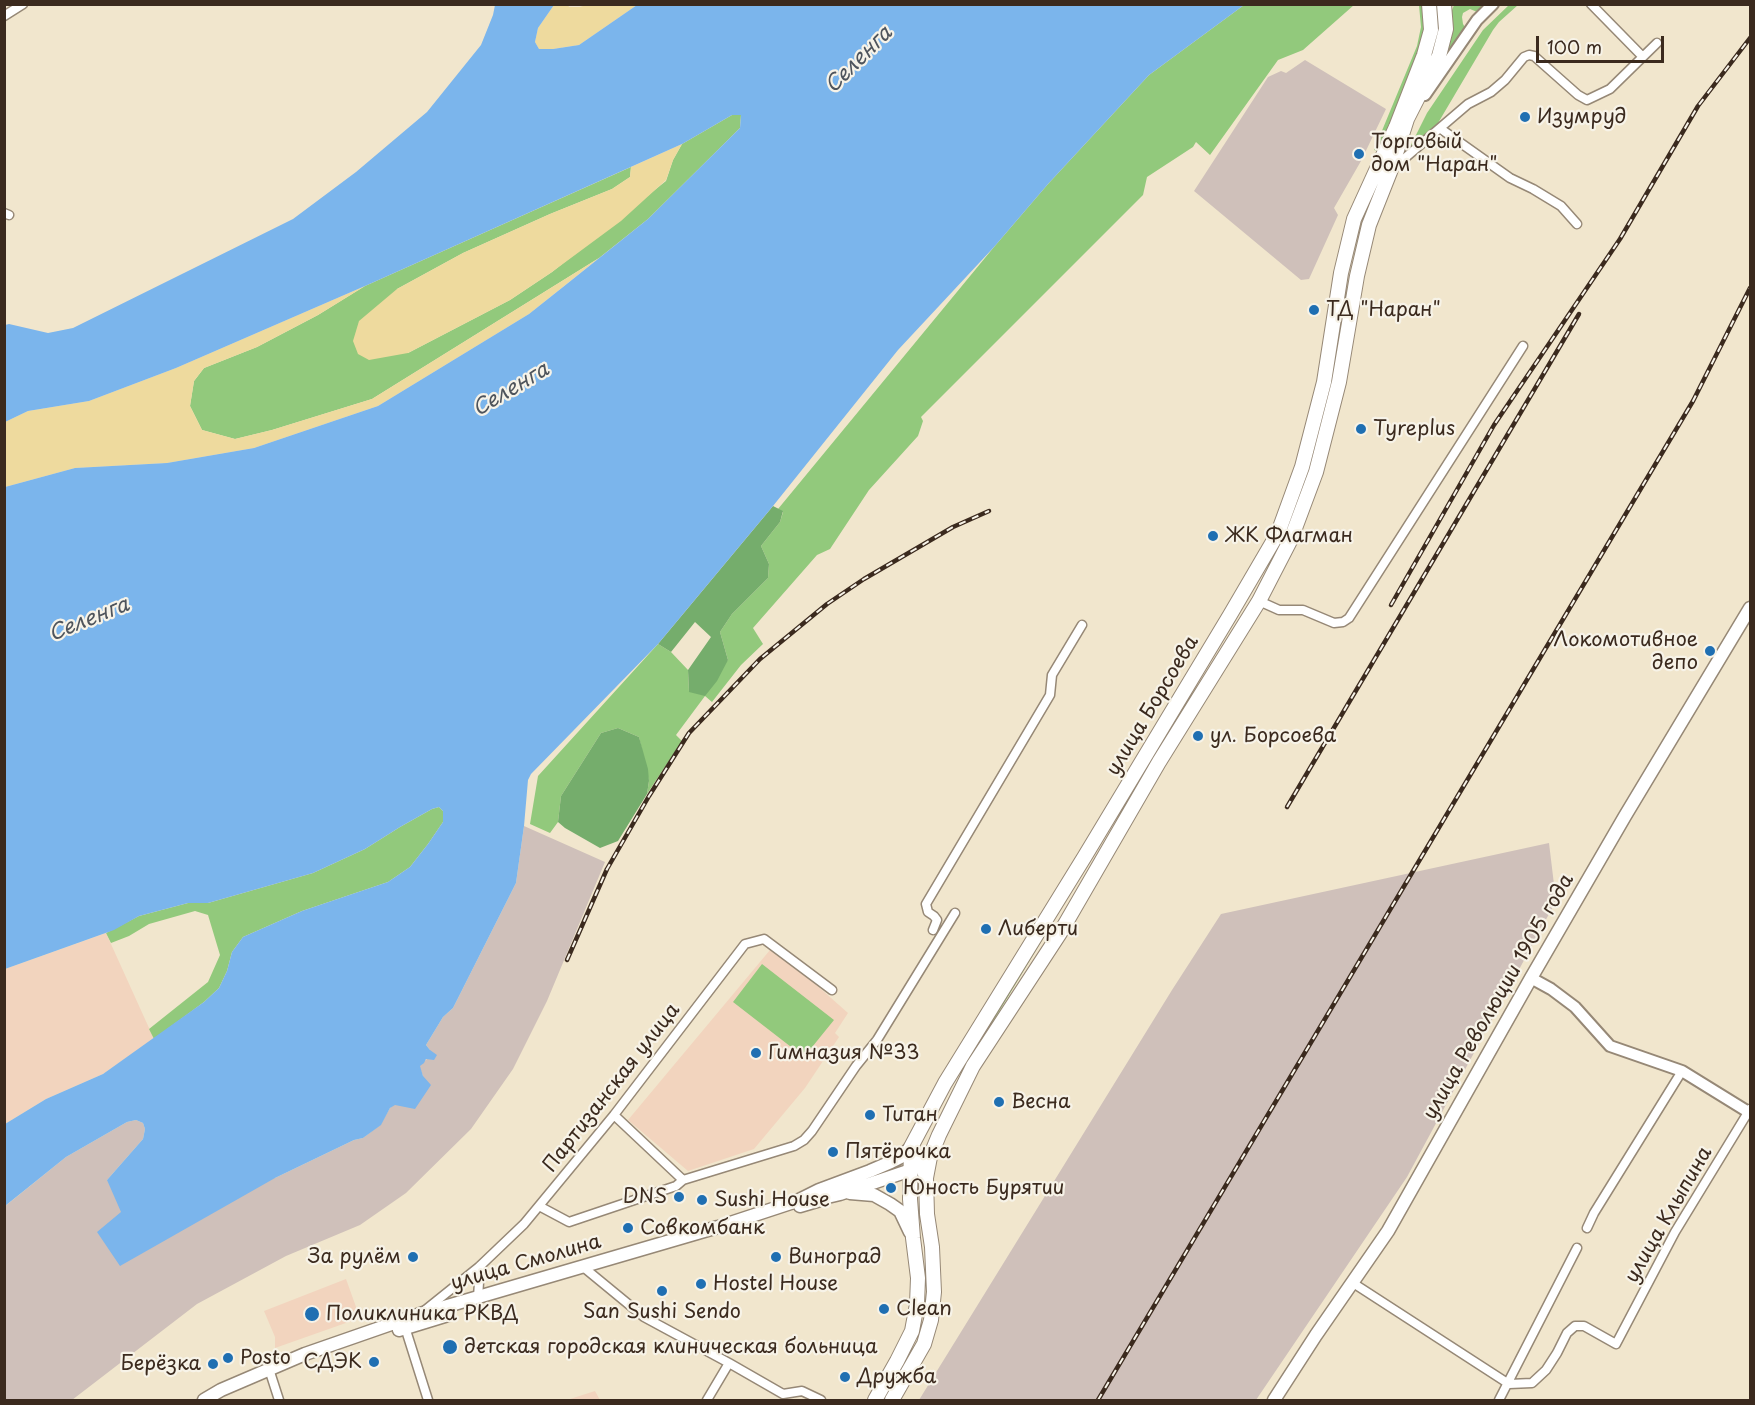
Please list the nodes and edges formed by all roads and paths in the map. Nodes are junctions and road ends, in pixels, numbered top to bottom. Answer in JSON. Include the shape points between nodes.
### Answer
{"nodes":[{"id":1,"x":23,"y":4,"type":"edge"},
{"id":2,"x":1444,"y":4,"type":"edge"},
{"id":3,"x":1493,"y":4,"type":"edge"},
{"id":4,"x":1591,"y":4,"type":"edge"},
{"id":5,"x":1432,"y":6,"type":"edge"},
{"id":6,"x":4,"y":16,"type":"edge"},
{"id":7,"x":1657,"y":43,"type":"dead end"},
{"id":8,"x":1642,"y":56,"type":"junction"},
{"id":9,"x":1407,"y":119,"type":"junction"},
{"id":10,"x":1441,"y":129,"type":"junction"},
{"id":11,"x":1390,"y":172,"type":"junction"},
{"id":12,"x":1577,"y":224,"type":"dead end"},
{"id":13,"x":1523,"y":346,"type":"dead end"},
{"id":14,"x":1244,"y":591,"type":"junction"},
{"id":15,"x":1259,"y":601,"type":"junction"},
{"id":16,"x":1750,"y":608,"type":"edge"},
{"id":17,"x":1082,"y":625,"type":"dead end"},
{"id":18,"x":955,"y":913,"type":"dead end"},
{"id":19,"x":933,"y":930,"type":"dead end"},
{"id":20,"x":1530,"y":978,"type":"junction"},
{"id":21,"x":832,"y":990,"type":"dead end"},
{"id":22,"x":961,"y":1059,"type":"junction"},
{"id":23,"x":974,"y":1066,"type":"junction"},
{"id":24,"x":1682,"y":1071,"type":"junction"},
{"id":25,"x":1750,"y":1111,"type":"edge"},
{"id":26,"x":614,"y":1115,"type":"junction"},
{"id":27,"x":939,"y":1136,"type":"junction"},
{"id":28,"x":911,"y":1147,"type":"junction"},
{"id":29,"x":915,"y":1166,"type":"junction"},
{"id":30,"x":926,"y":1178,"type":"junction"},
{"id":31,"x":682,"y":1180,"type":"junction"},
{"id":32,"x":840,"y":1194,"type":"junction"},
{"id":33,"x":826,"y":1198,"type":"junction"},
{"id":34,"x":797,"y":1201,"type":"junction"},
{"id":35,"x":539,"y":1206,"type":"junction"},
{"id":36,"x":1587,"y":1228,"type":"dead end"},
{"id":37,"x":913,"y":1238,"type":"junction"},
{"id":38,"x":1577,"y":1248,"type":"dead end"},
{"id":39,"x":480,"y":1266,"type":"junction"},
{"id":40,"x":586,"y":1269,"type":"junction"},
{"id":41,"x":1353,"y":1283,"type":"junction"},
{"id":42,"x":478,"y":1298,"type":"junction"},
{"id":43,"x":420,"y":1314,"type":"junction"},
{"id":44,"x":404,"y":1324,"type":"junction"},
{"id":45,"x":729,"y":1363,"type":"junction"},
{"id":46,"x":270,"y":1372,"type":"junction"},
{"id":47,"x":1509,"y":1384,"type":"junction"},
{"id":48,"x":204,"y":1401,"type":"edge"},
{"id":49,"x":219,"y":1401,"type":"edge"},
{"id":50,"x":279,"y":1401,"type":"edge"},
{"id":51,"x":428,"y":1401,"type":"edge"},
{"id":52,"x":707,"y":1401,"type":"edge"},
{"id":53,"x":820,"y":1401,"type":"edge"},
{"id":54,"x":875,"y":1401,"type":"edge"},
{"id":55,"x":892,"y":1401,"type":"edge"},
{"id":56,"x":1274,"y":1401,"type":"edge"},
{"id":57,"x":1499,"y":1401,"type":"edge"}],
"edges":[{"from":1,"to":6,"type":"street"},
{"from":2,"to":9,"type":"main road","name":"улица Борсоева","via":[[1446,29],[1439,56]]},
{"from":3,"to":9,"type":"street","via":[[1477,20]]},
{"from":4,"to":8,"type":"street"},
{"from":5,"to":14,"type":"main road","name":"улица Борсоева","via":[[1424,55],[1354,219],[1341,273],[1324,382],[1302,467],[1278,533]]},
{"from":7,"to":8,"type":"street"},
{"from":8,"to":10,"type":"street","via":[[1610,89],[1587,100],[1529,55],[1491,92],[1468,104]]},
{"from":9,"to":11,"type":"main road","name":"улица Борсоева"},
{"from":10,"to":11,"type":"street"},
{"from":10,"to":12,"type":"street","via":[[1510,178],[1561,206]]},
{"from":11,"to":15,"type":"main road","name":"улица Борсоева","via":[[1362,251],[1339,382],[1316,472],[1291,539]]},
{"from":13,"to":15,"type":"street","via":[[1349,618],[1334,623],[1303,610],[1279,610]]},
{"from":14,"to":15,"type":"main road"},
{"from":14,"to":22,"type":"main road","name":"улица Борсоева"},
{"from":15,"to":23,"type":"main road","name":"улица Борсоева","via":[[1060,933]]},
{"from":16,"to":20,"type":"main road","name":"улица Революции 1905 года"},
{"from":17,"to":19,"type":"street","via":[[1052,675],[1044,705],[926,904],[937,920]]},
{"from":18,"to":31,"type":"street","via":[[877,1040],[804,1140]]},
{"from":20,"to":24,"type":"street","via":[[1575,1007],[1610,1046]]},
{"from":20,"to":41,"type":"main road","name":"улица Революции 1905 года","via":[[1388,1231]]},
{"from":21,"to":26,"type":"street","name":"Партизанская улица","via":[[765,939],[745,944]]},
{"from":22,"to":23,"type":"main road"},
{"from":22,"to":28,"type":"main road","name":"улица Борсоева"},
{"from":23,"to":27,"type":"main road","name":"улица Борсоева"},
{"from":24,"to":25,"type":"street"},
{"from":24,"to":36,"type":"street"},
{"from":25,"to":47,"type":"street","name":"улица Клыпина","via":[[1675,1232],[1616,1344],[1584,1326],[1575,1326],[1546,1370],[1532,1383]]},
{"from":26,"to":31,"type":"street"},
{"from":26,"to":35,"type":"street","name":"Партизанская улица"},
{"from":27,"to":29,"type":"main road"},
{"from":27,"to":30,"type":"main road","name":"улица Борсоева"},
{"from":28,"to":29,"type":"main road","name":"улица Борсоева"},
{"from":28,"to":34,"type":"main road","name":"улица Смолина","via":[[891,1162]]},
{"from":29,"to":30,"type":"main road"},
{"from":29,"to":32,"type":"main road","name":"улица Смолина"},
{"from":29,"to":37,"type":"main road","name":"улица Борсоева","via":[[910,1199]]},
{"from":30,"to":55,"type":"main road","name":"улица Борсоева","via":[[934,1292],[931,1320],[924,1344]]},
{"from":31,"to":35,"type":"street","via":[[569,1222]]},
{"from":32,"to":33,"type":"main road","name":"улица Смолина"},
{"from":32,"to":37,"type":"main road","via":[[874,1195],[890,1204],[900,1211]]},
{"from":33,"to":34,"type":"main road","name":"улица Смолина"},
{"from":33,"to":40,"type":"main road","via":[[676,1246]]},
{"from":34,"to":40,"type":"main road","name":"улица Смолина"},
{"from":35,"to":39,"type":"street","name":"Партизанская улица"},
{"from":37,"to":54,"type":"main road","name":"улица Борсоева","via":[[918,1278],[912,1331]]},
{"from":38,"to":47,"type":"street"},
{"from":39,"to":42,"type":"street"},
{"from":39,"to":43,"type":"street","name":"Партизанская улица"},
{"from":40,"to":42,"type":"main road","name":"улица Смолина"},
{"from":40,"to":44,"type":"main road"},
{"from":40,"to":45,"type":"street","via":[[644,1317]]},
{"from":41,"to":47,"type":"street"},
{"from":41,"to":56,"type":"main road","name":"улица Революции 1905 года"},
{"from":42,"to":43,"type":"main road","name":"улица Смолина"},
{"from":43,"to":44,"type":"main road","name":"улица Смолина"},
{"from":44,"to":46,"type":"main road","name":"улица Смолина","via":[[305,1354]]},
{"from":44,"to":51,"type":"street"},
{"from":45,"to":52,"type":"street"},
{"from":45,"to":53,"type":"street","via":[[783,1394],[802,1391]]},
{"from":46,"to":48,"type":"main road","name":"улица Смолина","via":[[221,1390]]},
{"from":46,"to":49,"type":"main road"},
{"from":46,"to":50,"type":"street"},
{"from":47,"to":57,"type":"street"}]}
